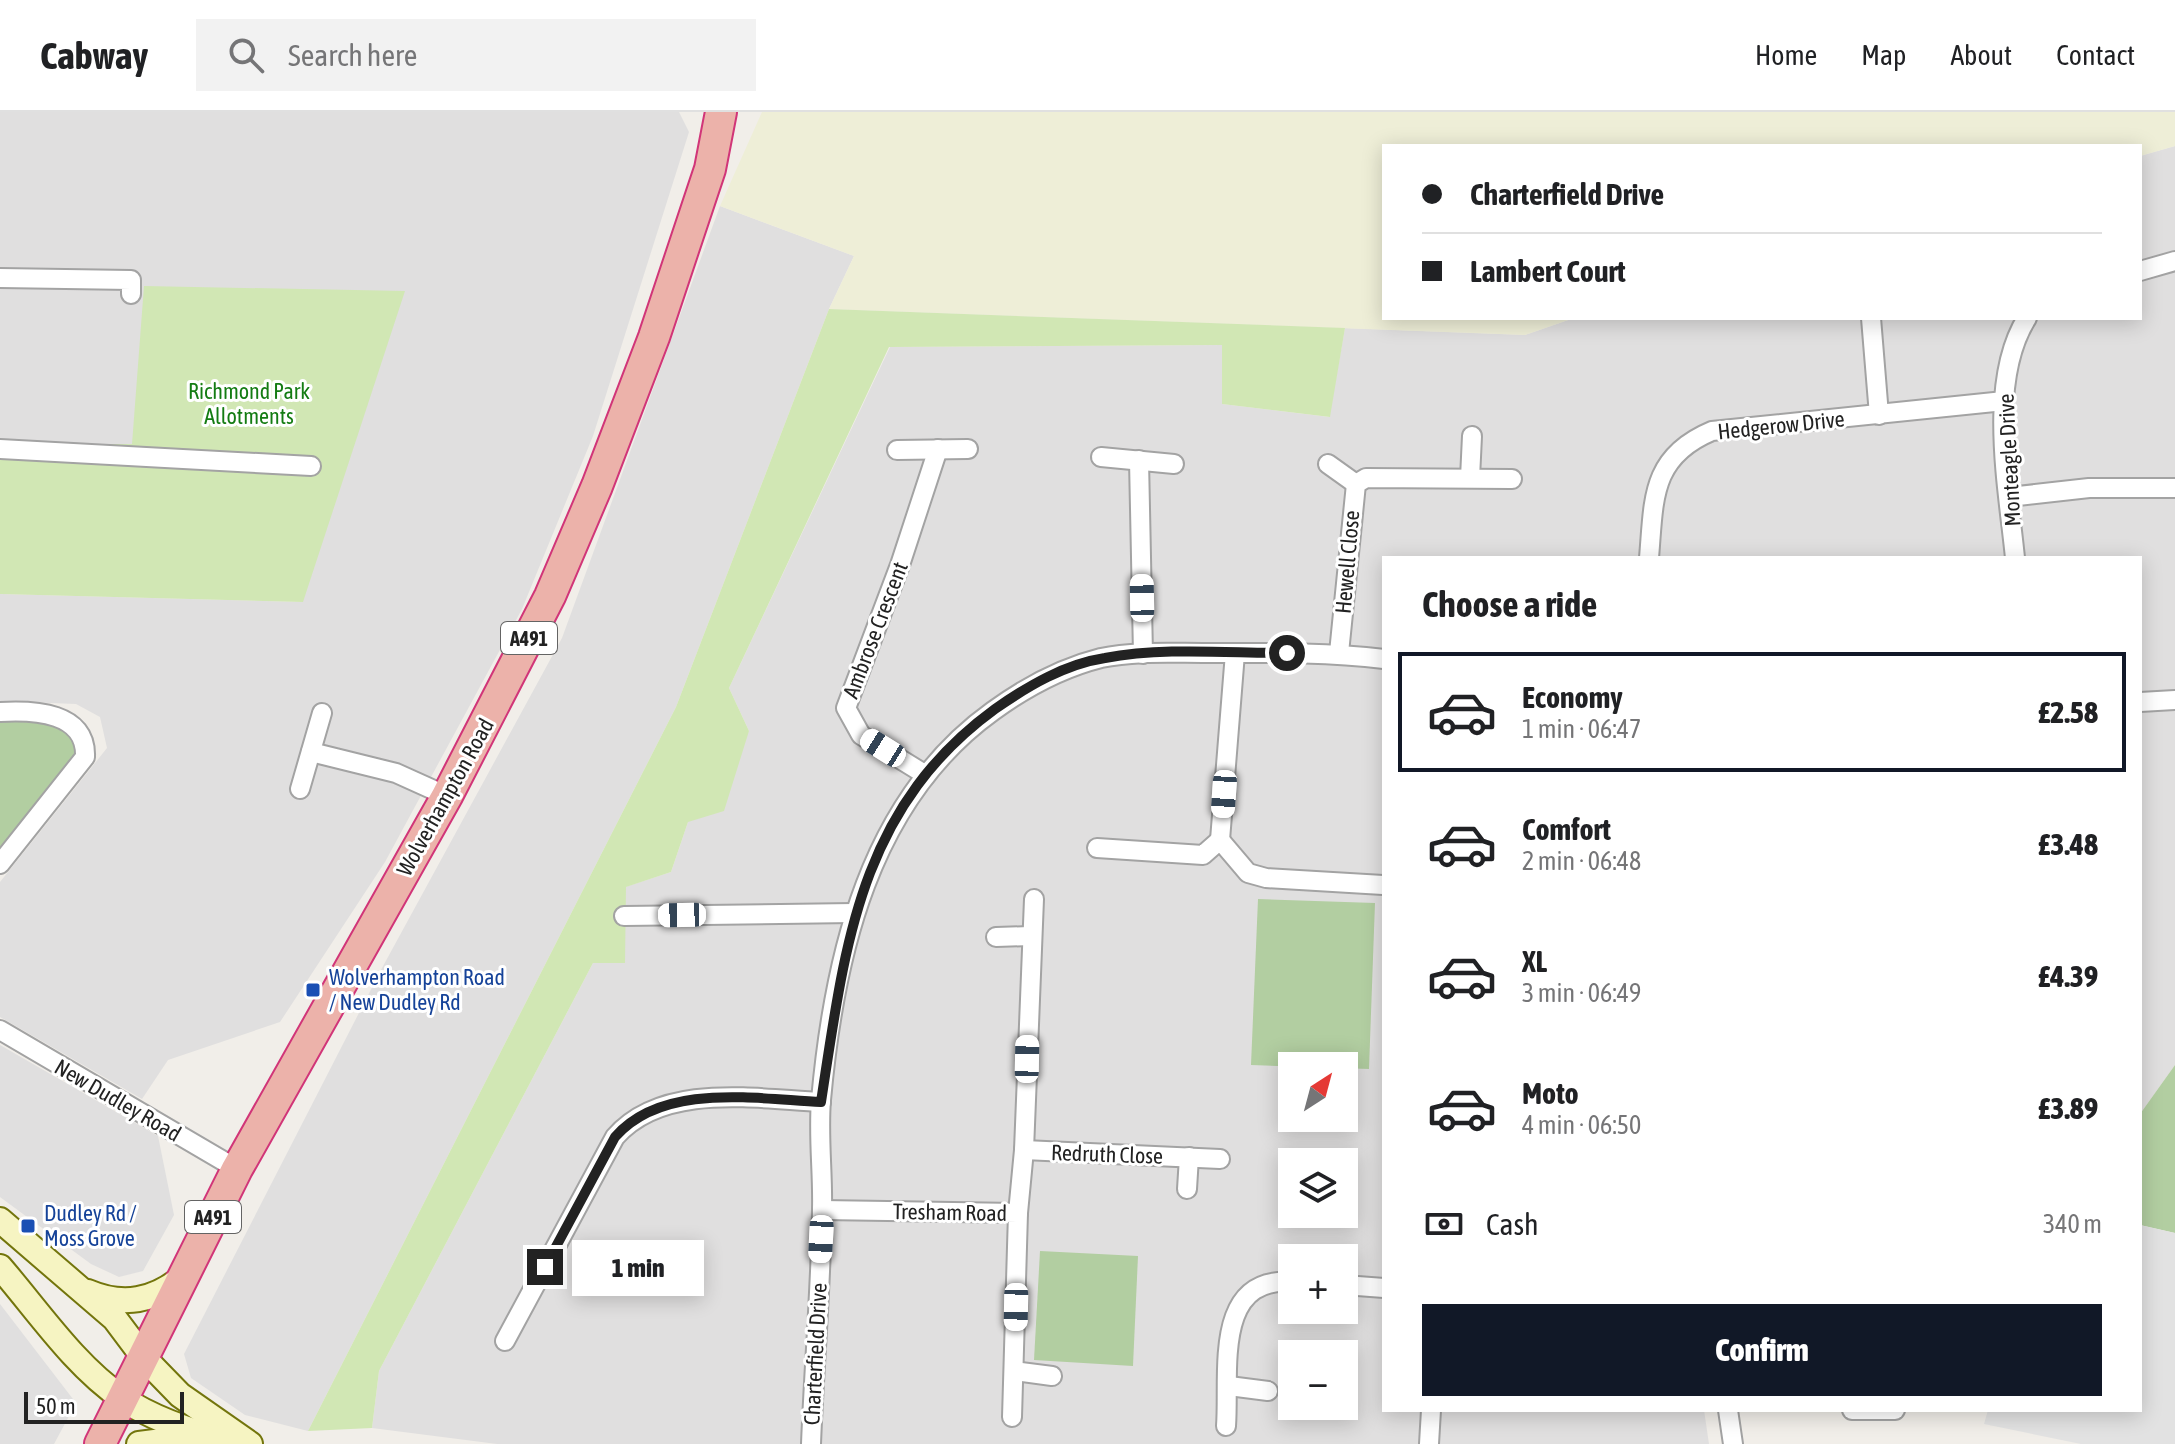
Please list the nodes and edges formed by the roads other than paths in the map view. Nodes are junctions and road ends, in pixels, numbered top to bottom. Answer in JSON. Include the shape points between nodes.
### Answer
{"nodes":[{"id":1,"x":721,"y":112,"type":"edge"},
{"id":2,"x":738,"y":112,"type":"edge"},
{"id":3,"x":710,"y":169,"type":"junction"},
{"id":4,"x":2175,"y":261,"type":"edge"},
{"id":5,"x":2142,"y":270,"type":"edge"},
{"id":6,"x":0,"y":278,"type":"edge"},
{"id":7,"x":131,"y":281,"type":"dead end"},
{"id":8,"x":1871,"y":320,"type":"edge"},
{"id":9,"x":2026,"y":320,"type":"edge"},
{"id":10,"x":2004,"y":401,"type":"junction"},
{"id":11,"x":1879,"y":415,"type":"junction"},
{"id":12,"x":1472,"y":436,"type":"dead end"},
{"id":13,"x":0,"y":449,"type":"edge"},
{"id":14,"x":938,"y":449,"type":"junction"},
{"id":15,"x":968,"y":449,"type":"dead end"},
{"id":16,"x":897,"y":450,"type":"dead end"},
{"id":17,"x":1101,"y":457,"type":"dead end"},
{"id":18,"x":1139,"y":460,"type":"junction"},
{"id":19,"x":1174,"y":464,"type":"dead end"},
{"id":20,"x":1328,"y":464,"type":"dead end"},
{"id":21,"x":311,"y":466,"type":"dead end"},
{"id":22,"x":1470,"y":478,"type":"junction"},
{"id":23,"x":1512,"y":479,"type":"dead end"},
{"id":24,"x":1356,"y":484,"type":"junction"},
{"id":25,"x":2175,"y":488,"type":"edge"},
{"id":26,"x":2009,"y":497,"type":"junction"},
{"id":27,"x":1649,"y":556,"type":"edge"},
{"id":28,"x":2015,"y":556,"type":"edge"},
{"id":29,"x":1235,"y":653,"type":"junction"},
{"id":30,"x":1339,"y":653,"type":"junction"},
{"id":31,"x":1143,"y":654,"type":"junction"},
{"id":32,"x":1382,"y":659,"type":"edge"},
{"id":33,"x":2175,"y":700,"type":"edge"},
{"id":34,"x":2142,"y":702,"type":"edge"},
{"id":35,"x":0,"y":712,"type":"edge"},
{"id":36,"x":322,"y":713,"type":"dead end"},
{"id":37,"x":311,"y":752,"type":"junction"},
{"id":38,"x":926,"y":775,"type":"junction"},
{"id":39,"x":300,"y":789,"type":"dead end"},
{"id":40,"x":447,"y":796,"type":"junction"},
{"id":41,"x":1220,"y":840,"type":"junction"},
{"id":42,"x":1097,"y":848,"type":"dead end"},
{"id":43,"x":0,"y":864,"type":"edge"},
{"id":44,"x":1382,"y":885,"type":"edge"},
{"id":45,"x":1034,"y":899,"type":"dead end"},
{"id":46,"x":854,"y":913,"type":"junction"},
{"id":47,"x":624,"y":916,"type":"dead end"},
{"id":48,"x":1030,"y":936,"type":"junction"},
{"id":49,"x":996,"y":937,"type":"dead end"},
{"id":50,"x":0,"y":1030,"type":"edge"},
{"id":51,"x":821,"y":1102,"type":"junction"},
{"id":52,"x":1024,"y":1150,"type":"junction"},
{"id":53,"x":1189,"y":1157,"type":"junction"},
{"id":54,"x":1220,"y":1159,"type":"dead end"},
{"id":55,"x":237,"y":1169,"type":"junction"},
{"id":56,"x":1187,"y":1189,"type":"dead end"},
{"id":57,"x":822,"y":1210,"type":"junction"},
{"id":58,"x":1018,"y":1213,"type":"junction"},
{"id":59,"x":0,"y":1220,"type":"edge"},
{"id":60,"x":0,"y":1267,"type":"edge"},
{"id":61,"x":183,"y":1277,"type":"junction"},
{"id":62,"x":1278,"y":1283,"type":"edge"},
{"id":63,"x":1358,"y":1286,"type":"edge"},
{"id":64,"x":1382,"y":1288,"type":"edge"},
{"id":65,"x":86,"y":1291,"type":"junction"},
{"id":66,"x":505,"y":1341,"type":"dead end"},
{"id":67,"x":145,"y":1359,"type":"junction"},
{"id":68,"x":1014,"y":1371,"type":"junction"},
{"id":69,"x":1052,"y":1376,"type":"dead end"},
{"id":70,"x":1229,"y":1386,"type":"junction"},
{"id":71,"x":1268,"y":1391,"type":"dead end"},
{"id":72,"x":124,"y":1400,"type":"junction"},
{"id":73,"x":1431,"y":1412,"type":"edge"},
{"id":74,"x":1728,"y":1412,"type":"edge"},
{"id":75,"x":1012,"y":1417,"type":"dead end"},
{"id":76,"x":1226,"y":1426,"type":"dead end"},
{"id":77,"x":204,"y":1436,"type":"junction"},
{"id":78,"x":100,"y":1444,"type":"edge"},
{"id":79,"x":139,"y":1444,"type":"edge"},
{"id":80,"x":237,"y":1444,"type":"edge"},
{"id":81,"x":250,"y":1444,"type":"edge"},
{"id":82,"x":811,"y":1444,"type":"edge"},
{"id":83,"x":1429,"y":1444,"type":"edge"},
{"id":84,"x":1733,"y":1444,"type":"edge"}],
"edges":[{"from":1,"to":3,"type":"highway","name":"Wolverhampton Road","number":"A491"},
{"from":2,"to":3,"type":"highway","name":"Wolverhampton Road","number":"A491"},
{"from":3,"to":40,"type":"highway","name":"Wolverhampton Road","number":"A491","via":[[597,486],[550,596]]},
{"from":4,"to":5,"type":"street"},
{"from":6,"to":7,"type":"street"},
{"from":8,"to":11,"type":"street"},
{"from":9,"to":10,"type":"street","name":"Monteagle Drive","via":[[2011,346]]},
{"from":10,"to":11,"type":"street","name":"Hedgerow Drive"},
{"from":10,"to":26,"type":"street","name":"Monteagle Drive"},
{"from":11,"to":27,"type":"street","name":"Hedgerow Drive","via":[[1712,431],[1696,438],[1671,459],[1655,485]]},
{"from":12,"to":22,"type":"street"},
{"from":13,"to":21,"type":"street"},
{"from":14,"to":15,"type":"street"},
{"from":14,"to":16,"type":"street"},
{"from":14,"to":38,"type":"street","name":"Ambrose Crescent","via":[[846,708],[861,735]]},
{"from":17,"to":18,"type":"street"},
{"from":18,"to":19,"type":"street"},
{"from":18,"to":31,"type":"street"},
{"from":20,"to":24,"type":"street"},
{"from":22,"to":23,"type":"street","name":"Hewell Close"},
{"from":22,"to":24,"type":"street","name":"Hewell Close","via":[[1366,478]]},
{"from":24,"to":30,"type":"street","name":"Hewell Close"},
{"from":25,"to":26,"type":"street","via":[[2089,488]]},
{"from":26,"to":28,"type":"street","name":"Monteagle Drive"},
{"from":29,"to":30,"type":"street","name":"Charterfield Drive"},
{"from":29,"to":31,"type":"street","name":"Charterfield Drive"},
{"from":29,"to":41,"type":"street"},
{"from":30,"to":32,"type":"street","name":"Charterfield Drive"},
{"from":31,"to":38,"type":"street","name":"Charterfield Drive","via":[[1103,658],[1060,671],[1015,695],[964,732]]},
{"from":33,"to":34,"type":"street"},
{"from":35,"to":43,"type":"street","via":[[27,710],[61,717],[86,743],[85,757]]},
{"from":36,"to":37,"type":"street"},
{"from":37,"to":39,"type":"street"},
{"from":37,"to":40,"type":"street","via":[[396,773]]},
{"from":38,"to":46,"type":"street","name":"Charterfield Drive","via":[[885,834]]},
{"from":40,"to":55,"type":"highway","name":"Wolverhampton Road","number":"A491"},
{"from":41,"to":42,"type":"street","via":[[1203,855]]},
{"from":41,"to":44,"type":"street","via":[[1248,873],[1266,878]]},
{"from":45,"to":48,"type":"street"},
{"from":46,"to":47,"type":"street"},
{"from":46,"to":51,"type":"street","name":"Charterfield Drive"},
{"from":48,"to":49,"type":"street"},
{"from":48,"to":52,"type":"street"},
{"from":50,"to":55,"type":"street","name":"New Dudley Road"},
{"from":51,"to":57,"type":"street","name":"Charterfield Drive"},
{"from":51,"to":66,"type":"street","via":[[723,1097],[664,1106],[627,1123]]},
{"from":52,"to":53,"type":"street","name":"Redruth Close"},
{"from":52,"to":58,"type":"street"},
{"from":53,"to":54,"type":"street","name":"Redruth Close"},
{"from":53,"to":56,"type":"street","name":"Redruth Close"},
{"from":55,"to":61,"type":"highway","name":"Wolverhampton Road","number":"A491"},
{"from":57,"to":58,"type":"street","name":"Tresham Road"},
{"from":57,"to":82,"type":"street","name":"Charterfield Drive"},
{"from":58,"to":68,"type":"street","name":"Tresham Road"},
{"from":59,"to":65,"type":"main road"},
{"from":60,"to":72,"type":"main road","via":[[90,1372]]},
{"from":61,"to":65,"type":"main road","via":[[136,1301]]},
{"from":61,"to":67,"type":"highway","name":"Wolverhampton Road","number":"A491"},
{"from":62,"to":70,"type":"street","via":[[1249,1293],[1238,1305],[1230,1326]]},
{"from":63,"to":64,"type":"street"},
{"from":65,"to":67,"type":"main road"},
{"from":67,"to":72,"type":"highway","name":"Wolverhampton Road","number":"A491"},
{"from":67,"to":81,"type":"main road","via":[[180,1395]]},
{"from":68,"to":69,"type":"street"},
{"from":68,"to":75,"type":"street","name":"Tresham Road"},
{"from":70,"to":71,"type":"street"},
{"from":70,"to":76,"type":"street"},
{"from":72,"to":77,"type":"main road"},
{"from":72,"to":78,"type":"highway","number":"A491"},
{"from":73,"to":83,"type":"street"},
{"from":74,"to":84,"type":"street"},
{"from":77,"to":79,"type":"main road"},
{"from":77,"to":80,"type":"main road"}]}
